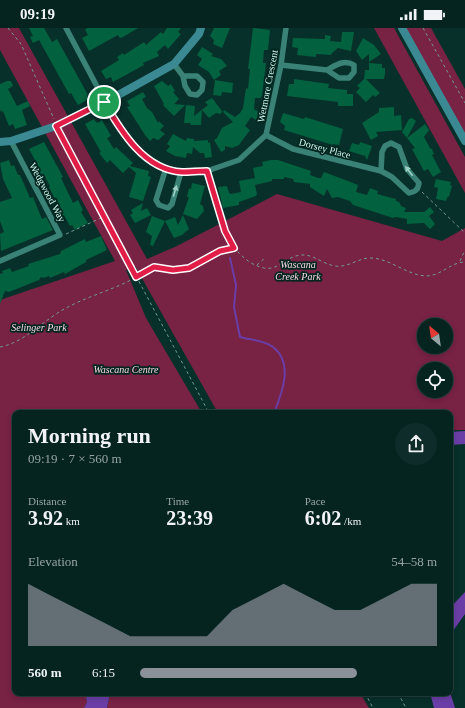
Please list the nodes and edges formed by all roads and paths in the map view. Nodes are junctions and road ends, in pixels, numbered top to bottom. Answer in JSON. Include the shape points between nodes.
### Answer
{"nodes":[{"id":1,"x":8,"y":28,"type":"edge"},
{"id":2,"x":66,"y":28,"type":"edge"},
{"id":3,"x":201,"y":28,"type":"edge"},
{"id":4,"x":286,"y":28,"type":"edge"},
{"id":5,"x":402,"y":28,"type":"edge"},
{"id":6,"x":423,"y":28,"type":"edge"},
{"id":7,"x":174,"y":64,"type":"junction"},
{"id":8,"x":281,"y":65,"type":"junction"},
{"id":9,"x":327,"y":70,"type":"dead end"},
{"id":10,"x":183,"y":76,"type":"dead end"},
{"id":11,"x":104,"y":102,"type":"junction"},
{"id":12,"x":465,"y":103,"type":"edge"},
{"id":13,"x":56,"y":126,"type":"junction"},
{"id":14,"x":266,"y":136,"type":"junction"},
{"id":15,"x":1,"y":141,"type":"edge"},
{"id":16,"x":11,"y":141,"type":"junction"},
{"id":17,"x":465,"y":141,"type":"edge"},
{"id":18,"x":166,"y":168,"type":"junction"},
{"id":19,"x":207,"y":171,"type":"junction"},
{"id":20,"x":381,"y":171,"type":"junction"},
{"id":21,"x":181,"y":172,"type":"junction"},
{"id":22,"x":418,"y":188,"type":"junction"},
{"id":23,"x":104,"y":216,"type":"junction"},
{"id":24,"x":465,"y":233,"type":"edge"},
{"id":25,"x":60,"y":236,"type":"junction"},
{"id":26,"x":234,"y":248,"type":"junction"},
{"id":27,"x":465,"y":250,"type":"edge"},
{"id":28,"x":265,"y":258,"type":"dead end"},
{"id":29,"x":0,"y":261,"type":"edge"},
{"id":30,"x":460,"y":261,"type":"junction"},
{"id":31,"x":465,"y":262,"type":"edge"},
{"id":32,"x":257,"y":265,"type":"junction"},
{"id":33,"x":136,"y":277,"type":"junction"},
{"id":34,"x":0,"y":347,"type":"edge"},
{"id":35,"x":207,"y":410,"type":"edge"},
{"id":36,"x":367,"y":696,"type":"edge"},
{"id":37,"x":400,"y":696,"type":"edge"},
{"id":38,"x":373,"y":708,"type":"edge"},
{"id":39,"x":406,"y":708,"type":"edge"}],
"edges":[{"from":1,"to":13,"type":"path","via":[[21,44]]},
{"from":2,"to":11,"type":"street","name":"Wetmore Crescent"},
{"from":3,"to":7,"type":"street"},
{"from":4,"to":8,"type":"street","name":"Wetmore Crescent"},
{"from":5,"to":17,"type":"street"},
{"from":6,"to":12,"type":"path"},
{"from":7,"to":10,"type":"street"},
{"from":7,"to":11,"type":"street"},
{"from":8,"to":9,"type":"street"},
{"from":8,"to":14,"type":"street","name":"Wetmore Crescent"},
{"from":11,"to":13,"type":"street"},
{"from":11,"to":18,"type":"street","name":"Wetmore Crescent","via":[[118,126],[145,157]]},
{"from":13,"to":16,"type":"street"},
{"from":13,"to":23,"type":"path"},
{"from":14,"to":19,"type":"street","name":"Wetmore Crescent","via":[[239,160]]},
{"from":14,"to":20,"type":"street","name":"Dorsey Place","via":[[293,149]]},
{"from":15,"to":16,"type":"street"},
{"from":16,"to":25,"type":"street","name":"Wedgwood Way"},
{"from":18,"to":21,"type":"street","name":"Wetmore Crescent"},
{"from":18,"to":21,"type":"street","one_way":true,"via":[[156,200],[159,205],[168,208],[172,204]]},
{"from":19,"to":21,"type":"street","name":"Wetmore Crescent"},
{"from":19,"to":26,"type":"path","via":[[225,231]]},
{"from":20,"to":22,"type":"street","name":"Dorsey Place","via":[[392,177],[409,193]]},
{"from":22,"to":20,"type":"street","one_way":true,"via":[[398,146],[391,143],[385,146],[382,152]]},
{"from":22,"to":24,"type":"path"},
{"from":23,"to":25,"type":"path"},
{"from":23,"to":33,"type":"path"},
{"from":25,"to":29,"type":"street","name":"Wedgwood Way"},
{"from":26,"to":32,"type":"path","via":[[245,260]]},
{"from":26,"to":33,"type":"path","via":[[220,251],[189,268],[173,270],[154,267]]},
{"from":27,"to":30,"type":"path"},
{"from":28,"to":32,"type":"path"},
{"from":30,"to":31,"type":"path"},
{"from":30,"to":32,"type":"path","via":[[446,270],[426,276],[370,258],[349,265],[336,266],[315,256],[299,255],[273,268]]},
{"from":33,"to":34,"type":"path","via":[[68,307],[10,346]]},
{"from":33,"to":35,"type":"path"},
{"from":36,"to":38,"type":"path"},
{"from":37,"to":39,"type":"path"}]}
